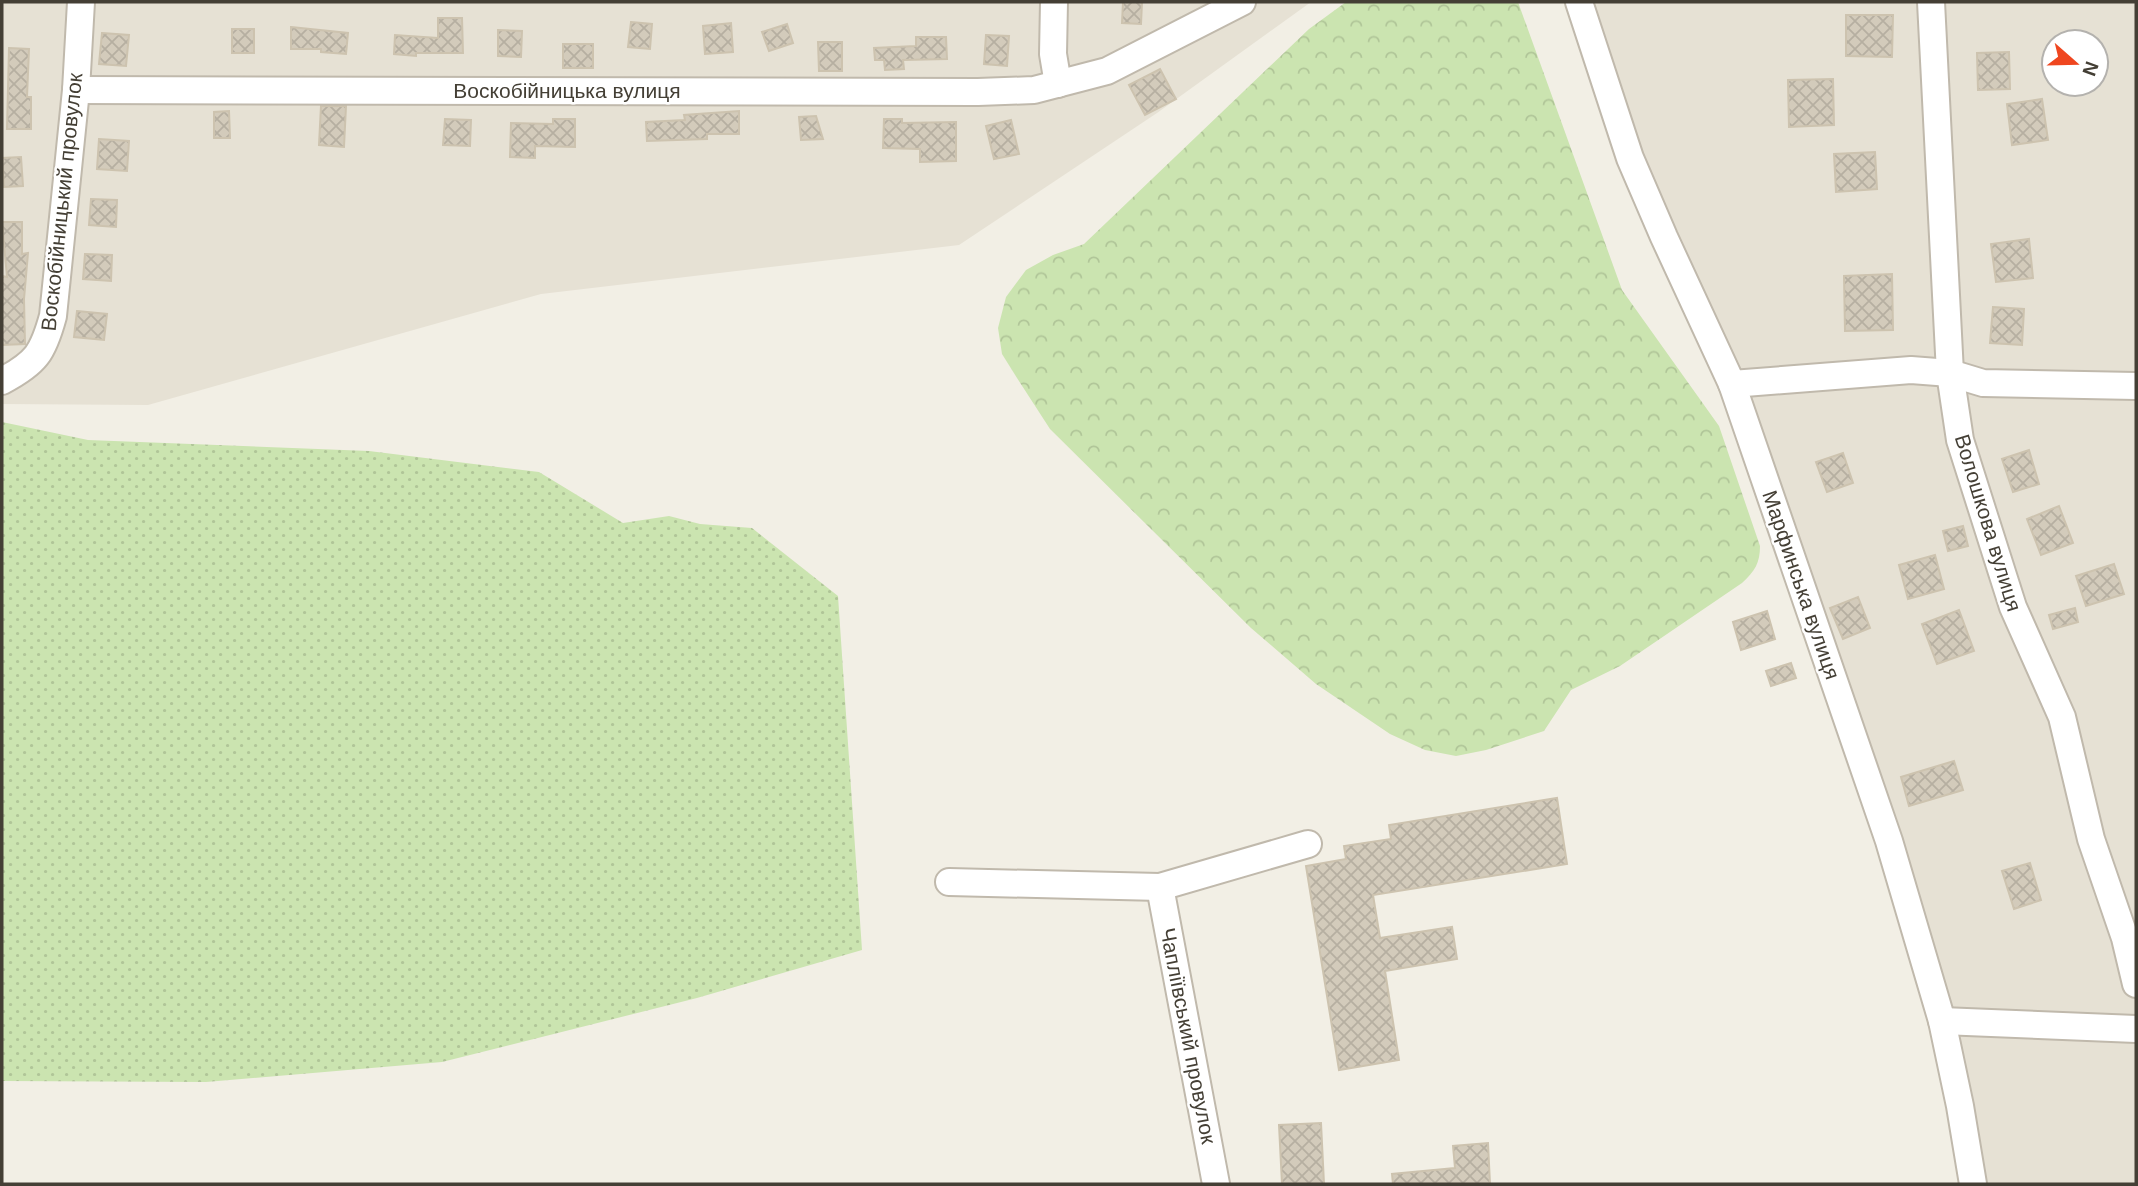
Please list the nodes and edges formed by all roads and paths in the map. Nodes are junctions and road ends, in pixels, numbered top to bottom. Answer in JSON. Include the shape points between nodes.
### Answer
{"nodes":[{"id":1,"x":81,"y":2,"type":"edge"},
{"id":2,"x":1054,"y":2,"type":"edge"},
{"id":3,"x":1242,"y":2,"type":"edge"},
{"id":4,"x":1579,"y":2,"type":"edge"},
{"id":5,"x":1931,"y":2,"type":"edge"},
{"id":6,"x":1058,"y":84,"type":"junction"},
{"id":7,"x":76,"y":90,"type":"junction"},
{"id":8,"x":1950,"y":373,"type":"junction"},
{"id":9,"x":2,"y":381,"type":"edge"},
{"id":10,"x":1732,"y":384,"type":"junction"},
{"id":11,"x":2136,"y":386,"type":"edge"},
{"id":12,"x":1308,"y":844,"type":"dead end"},
{"id":13,"x":949,"y":882,"type":"dead end"},
{"id":14,"x":1160,"y":887,"type":"junction"},
{"id":15,"x":2136,"y":984,"type":"edge"},
{"id":16,"x":1942,"y":1021,"type":"junction"},
{"id":17,"x":2136,"y":1030,"type":"edge"},
{"id":18,"x":1216,"y":1184,"type":"edge"},
{"id":19,"x":1973,"y":1184,"type":"edge"}],
"edges":[{"from":1,"to":7,"type":"street","name":"Воскобійницький провулок"},
{"from":2,"to":6,"type":"street","via":[[1053,54]]},
{"from":3,"to":6,"type":"street","name":"Воскобійницька вулиця","via":[[1107,71]]},
{"from":4,"to":10,"type":"street","name":"Марфинська вулиця","via":[[1630,158]]},
{"from":5,"to":8,"type":"street","name":"Волошкова вулиця"},
{"from":6,"to":7,"type":"street","name":"Воскобійницька вулиця","via":[[1034,90],[978,92]]},
{"from":7,"to":9,"type":"street","name":"Воскобійницький провулок","via":[[53,316],[44,347],[21,371]]},
{"from":8,"to":10,"type":"street","via":[[1911,370]]},
{"from":8,"to":11,"type":"street","via":[[1983,383]]},
{"from":8,"to":15,"type":"street","name":"Волошкова вулиця","via":[[1960,440],[2013,607],[2062,717],[2091,839]]},
{"from":10,"to":16,"type":"street","name":"Марфинська вулиця","via":[[1889,841]]},
{"from":12,"to":14,"type":"street"},
{"from":13,"to":14,"type":"street"},
{"from":14,"to":18,"type":"street","name":"Чапліївський провулок"},
{"from":16,"to":17,"type":"street"},
{"from":16,"to":19,"type":"street","name":"Марфинська вулиця"}]}
